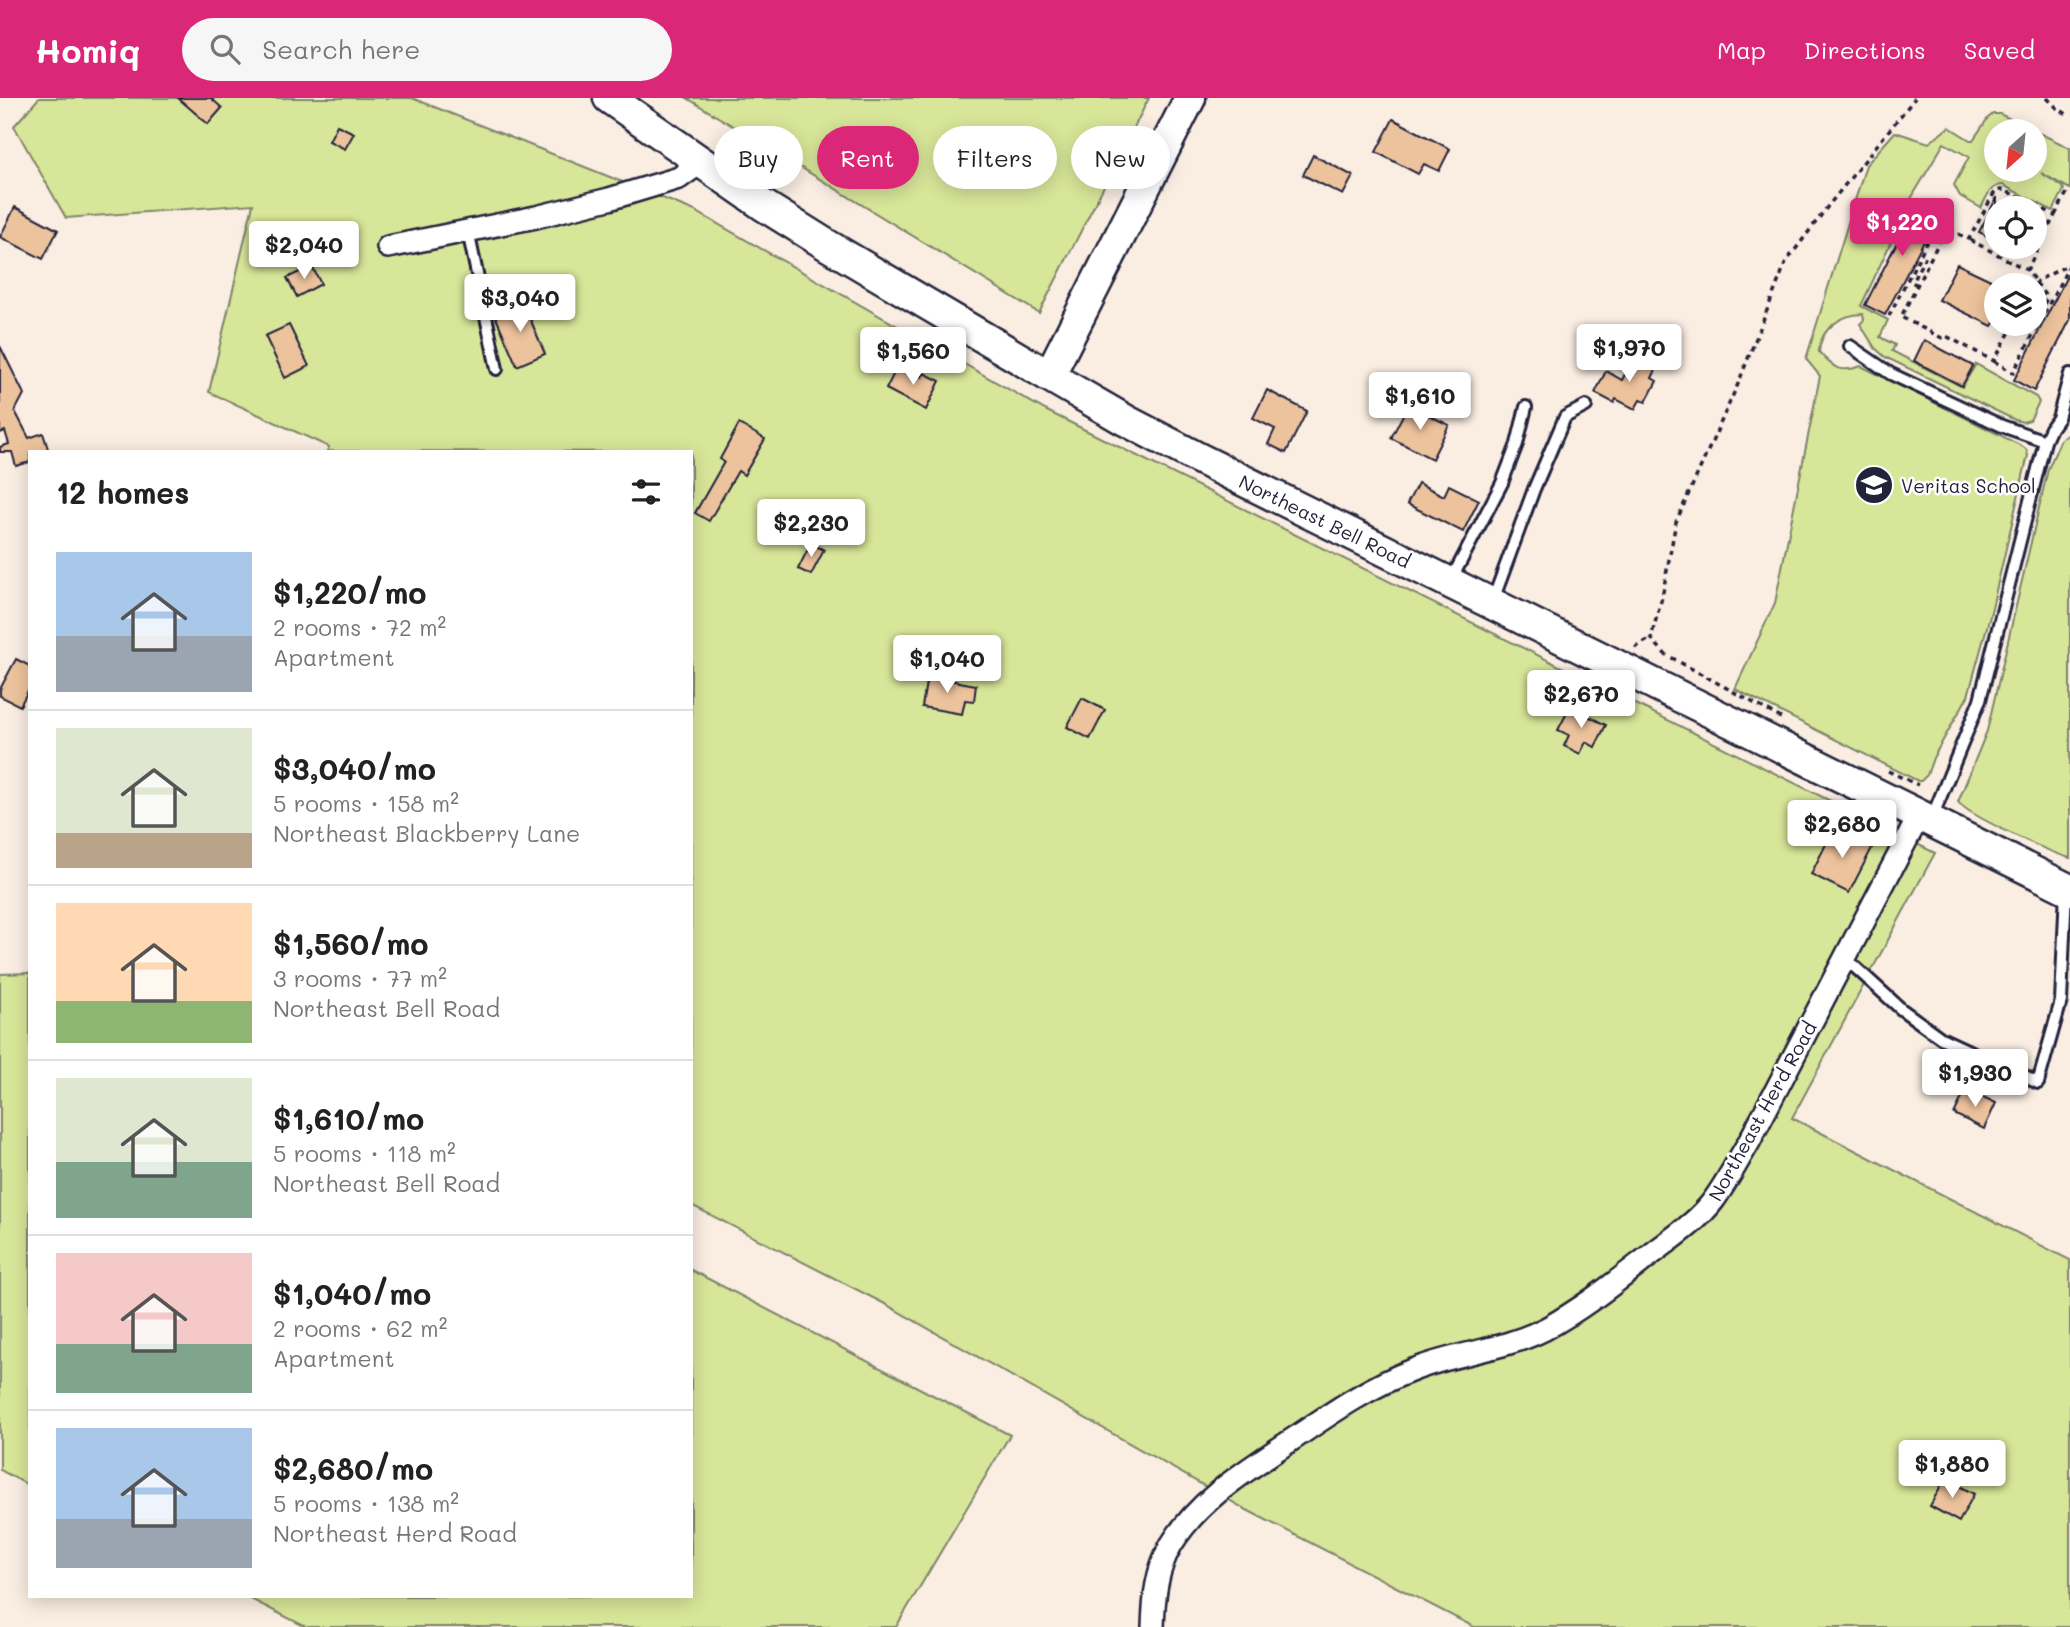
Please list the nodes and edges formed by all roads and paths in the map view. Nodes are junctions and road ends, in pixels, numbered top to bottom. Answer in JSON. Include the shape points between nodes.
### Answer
{"nodes":[{"id":1,"x":610,"y":98,"type":"edge"},
{"id":2,"x":1190,"y":98,"type":"edge"},
{"id":3,"x":1915,"y":98,"type":"edge"},
{"id":4,"x":2047,"y":98,"type":"edge"},
{"id":5,"x":2070,"y":116,"type":"edge"},
{"id":6,"x":701,"y":163,"type":"junction"},
{"id":7,"x":2069,"y":188,"type":"edge"},
{"id":8,"x":2054,"y":215,"type":"junction"},
{"id":9,"x":1940,"y":216,"type":"dead end"},
{"id":10,"x":468,"y":231,"type":"junction"},
{"id":11,"x":1969,"y":239,"type":"junction"},
{"id":12,"x":388,"y":247,"type":"dead end"},
{"id":13,"x":1922,"y":253,"type":"junction"},
{"id":14,"x":2070,"y":264,"type":"edge"},
{"id":15,"x":2027,"y":270,"type":"junction"},
{"id":16,"x":2029,"y":273,"type":"edge"},
{"id":17,"x":2047,"y":277,"type":"edge"},
{"id":18,"x":1917,"y":285,"type":"junction"},
{"id":19,"x":2047,"y":305,"type":"edge"},
{"id":20,"x":1889,"y":316,"type":"dead end"},
{"id":21,"x":2008,"y":336,"type":"edge"},
{"id":22,"x":2030,"y":336,"type":"edge"},
{"id":23,"x":1850,"y":346,"type":"dead end"},
{"id":24,"x":1994,"y":361,"type":"junction"},
{"id":25,"x":497,"y":369,"type":"dead end"},
{"id":26,"x":2070,"y":374,"type":"edge"},
{"id":27,"x":1049,"y":376,"type":"junction"},
{"id":28,"x":1586,"y":406,"type":"dead end"},
{"id":29,"x":1526,"y":407,"type":"dead end"},
{"id":30,"x":2058,"y":418,"type":"junction"},
{"id":31,"x":2070,"y":425,"type":"edge"},
{"id":32,"x":2045,"y":441,"type":"junction"},
{"id":33,"x":1450,"y":582,"type":"junction"},
{"id":34,"x":1492,"y":603,"type":"junction"},
{"id":35,"x":1789,"y":722,"type":"dead end"},
{"id":36,"x":1882,"y":769,"type":"dead end"},
{"id":37,"x":1918,"y":785,"type":"dead end"},
{"id":38,"x":1925,"y":817,"type":"junction"},
{"id":39,"x":2068,"y":889,"type":"edge"},
{"id":40,"x":1845,"y":958,"type":"junction"},
{"id":41,"x":1153,"y":1627,"type":"edge"}],
"edges":[{"from":1,"to":6,"type":"main road","name":"Northeast Bell Road"},
{"from":2,"to":27,"type":"main road"},
{"from":3,"to":35,"type":"path","via":[[1786,262],[1676,522],[1651,638],[1665,654]]},
{"from":4,"to":5,"type":"path"},
{"from":6,"to":10,"type":"street","via":[[679,178]]},
{"from":6,"to":27,"type":"main road","name":"Northeast Bell Road","via":[[827,245]]},
{"from":7,"to":8,"type":"path"},
{"from":8,"to":11,"type":"path","via":[[1997,190]]},
{"from":8,"to":15,"type":"path"},
{"from":9,"to":13,"type":"path"},
{"from":10,"to":12,"type":"street"},
{"from":10,"to":25,"type":"lane"},
{"from":11,"to":15,"type":"path"},
{"from":11,"to":18,"type":"path","via":[[1946,228]]},
{"from":13,"to":18,"type":"path","via":[[1926,255],[1912,282]]},
{"from":13,"to":20,"type":"path"},
{"from":14,"to":17,"type":"path"},
{"from":14,"to":19,"type":"path"},
{"from":15,"to":16,"type":"path"},
{"from":18,"to":24,"type":"path","via":[[1901,317]]},
{"from":21,"to":24,"type":"path"},
{"from":22,"to":24,"type":"path","via":[[2013,373]]},
{"from":23,"to":32,"type":"lane","via":[[1891,374]]},
{"from":26,"to":30,"type":"lane"},
{"from":27,"to":33,"type":"main road","name":"Northeast Bell Road","via":[[1198,458]]},
{"from":28,"to":34,"type":"lane","via":[[1565,417]]},
{"from":29,"to":33,"type":"lane","via":[[1502,483]]},
{"from":30,"to":31,"type":"lane"},
{"from":30,"to":32,"type":"lane"},
{"from":32,"to":38,"type":"lane","via":[[1980,700]]},
{"from":33,"to":34,"type":"main road","name":"Northeast Bell Road"},
{"from":34,"to":38,"type":"main road","name":"Northeast Bell Road"},
{"from":36,"to":37,"type":"path"},
{"from":38,"to":39,"type":"main road","name":"Northeast Bell Road"},
{"from":38,"to":40,"type":"street","name":"Northeast Herd Road"},
{"from":39,"to":40,"type":"lane","via":[[2061,1001],[2038,1083],[1941,1038]]},
{"from":40,"to":41,"type":"street","name":"Northeast Herd Road","via":[[1749,1142],[1701,1215],[1595,1298],[1548,1327],[1520,1341],[1414,1369],[1372,1388],[1246,1471],[1189,1519],[1172,1545],[1157,1579]]}]}
